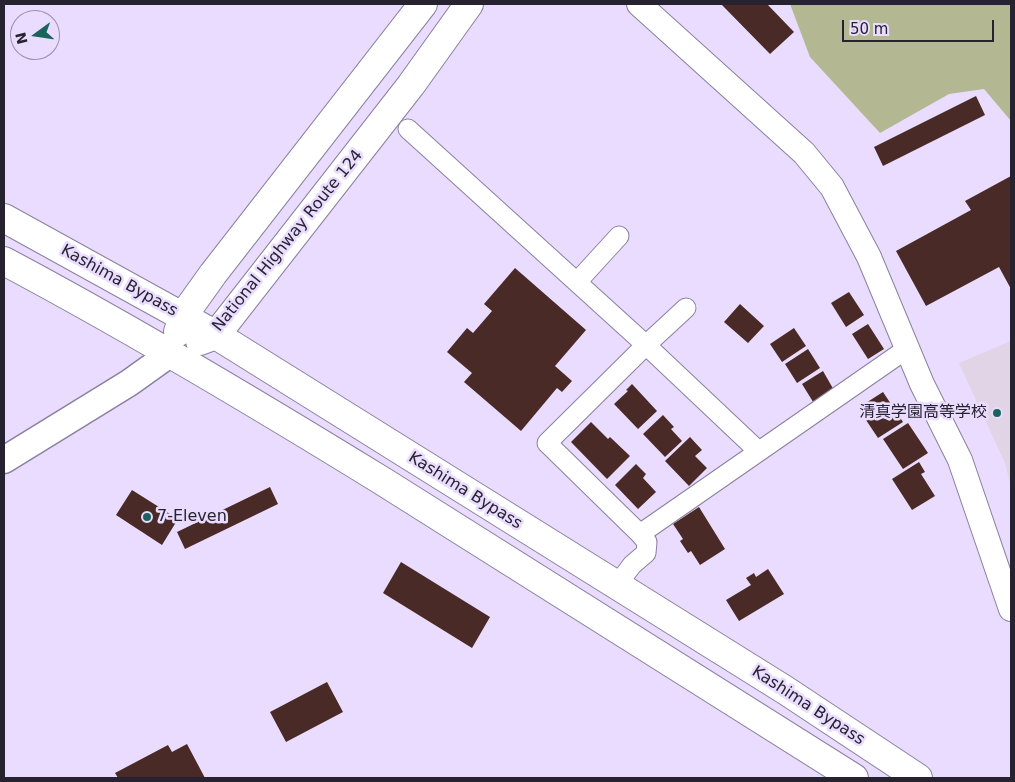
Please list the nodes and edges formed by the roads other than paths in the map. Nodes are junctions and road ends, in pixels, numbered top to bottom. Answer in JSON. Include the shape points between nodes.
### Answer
{"nodes":[{"id":1,"x":423,"y":4,"type":"edge"},
{"id":2,"x":469,"y":4,"type":"edge"},
{"id":3,"x":639,"y":4,"type":"edge"},
{"id":4,"x":408,"y":129,"type":"dead end"},
{"id":5,"x":4,"y":218,"type":"edge"},
{"id":6,"x":619,"y":236,"type":"dead end"},
{"id":7,"x":4,"y":261,"type":"edge"},
{"id":8,"x":577,"y":282,"type":"junction"},
{"id":9,"x":686,"y":308,"type":"dead end"},
{"id":10,"x":183,"y":316,"type":"junction"},
{"id":11,"x":216,"y":335,"type":"junction"},
{"id":12,"x":646,"y":345,"type":"junction"},
{"id":13,"x":908,"y":348,"type":"junction"},
{"id":14,"x":171,"y":353,"type":"junction"},
{"id":15,"x":754,"y":446,"type":"dead end"},
{"id":16,"x":4,"y":460,"type":"edge"},
{"id":17,"x":640,"y":534,"type":"junction"},
{"id":18,"x":616,"y":585,"type":"junction"},
{"id":19,"x":1011,"y":609,"type":"edge"},
{"id":20,"x":854,"y":778,"type":"edge"},
{"id":21,"x":918,"y":778,"type":"edge"}],
"edges":[{"from":1,"to":10,"type":"highway"},
{"from":2,"to":11,"type":"highway","name":"National Highway Route 124","via":[[411,85]]},
{"from":3,"to":13,"type":"street","via":[[804,153],[832,188],[869,257]]},
{"from":4,"to":8,"type":"street"},
{"from":5,"to":10,"type":"highway","name":"Kashima Bypass"},
{"from":6,"to":8,"type":"street"},
{"from":7,"to":14,"type":"highway"},
{"from":8,"to":12,"type":"street"},
{"from":9,"to":12,"type":"street"},
{"from":10,"to":11,"type":"highway","name":"Kashima Bypass"},
{"from":10,"to":14,"type":"highway"},
{"from":11,"to":14,"type":"highway","name":"National Highway Route 124"},
{"from":11,"to":18,"type":"highway","name":"Kashima Bypass"},
{"from":12,"to":15,"type":"street"},
{"from":12,"to":17,"type":"street","via":[[547,443]]},
{"from":13,"to":17,"type":"street"},
{"from":13,"to":19,"type":"street","via":[[960,460]]},
{"from":14,"to":16,"type":"main road"},
{"from":14,"to":20,"type":"highway","via":[[497,552]]},
{"from":17,"to":18,"type":"street","via":[[648,542],[646,553]]},
{"from":18,"to":21,"type":"highway","name":"Kashima Bypass","via":[[785,690]]}]}
